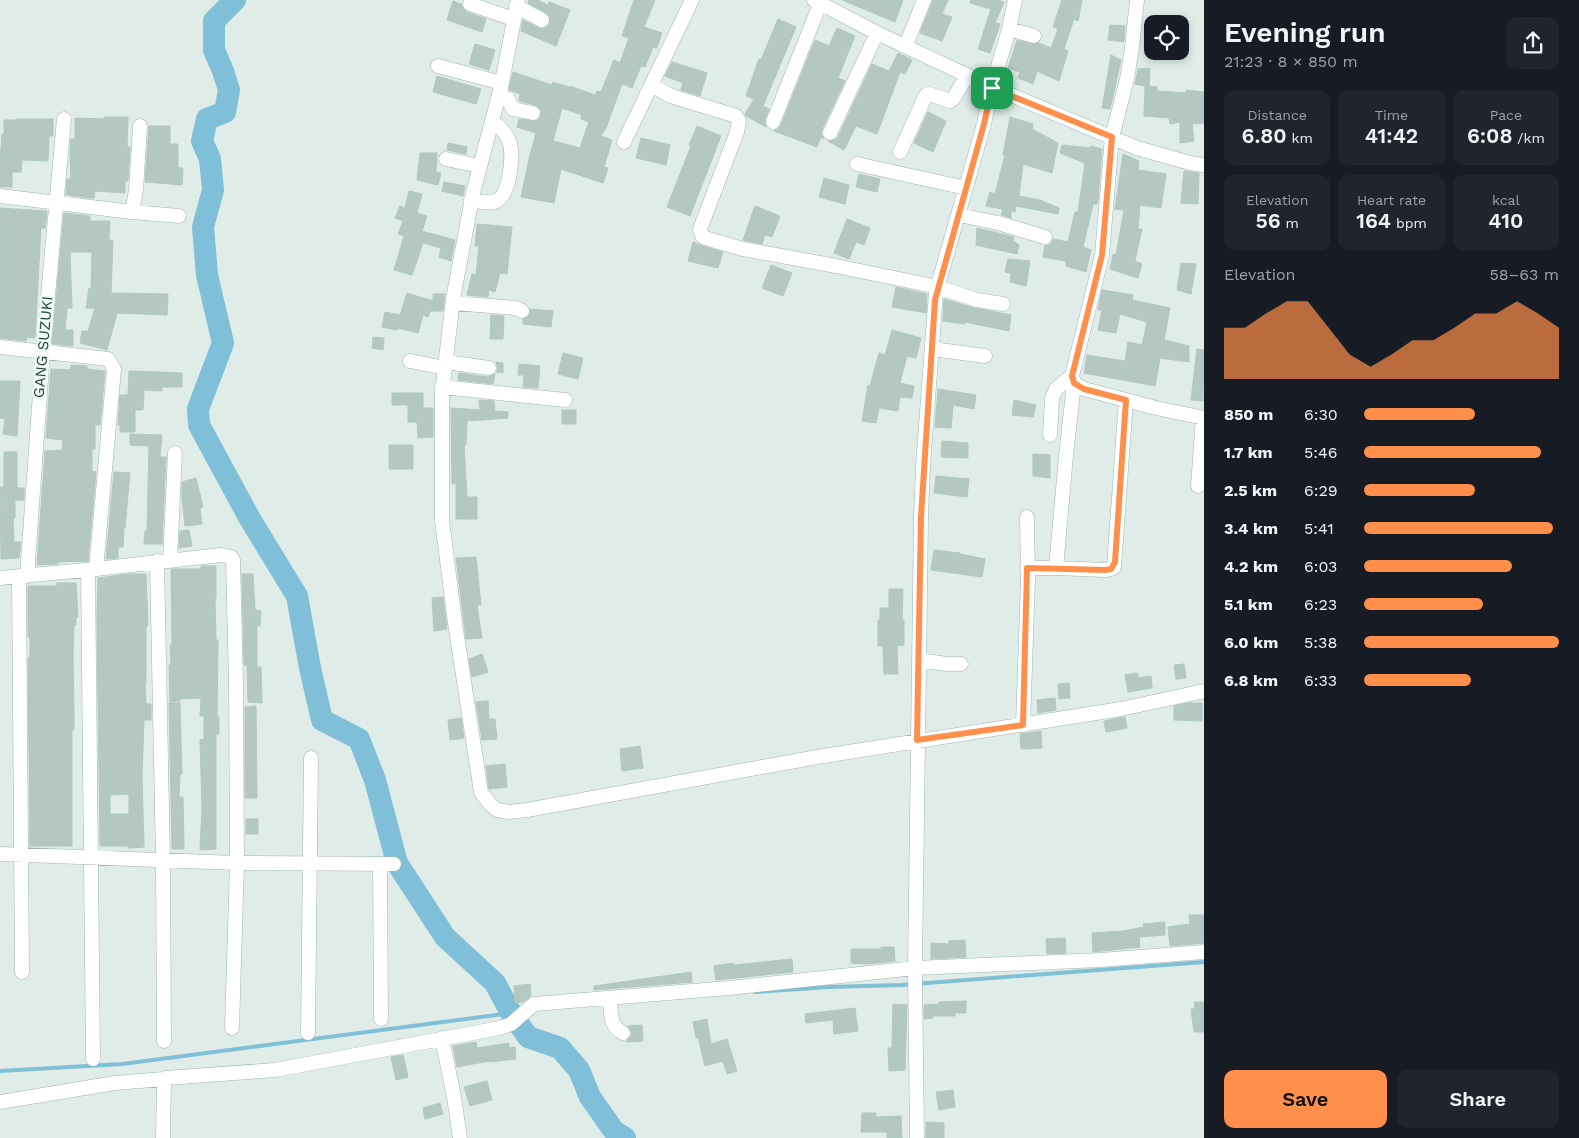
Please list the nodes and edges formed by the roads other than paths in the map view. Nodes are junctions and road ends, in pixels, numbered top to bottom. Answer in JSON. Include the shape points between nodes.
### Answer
{"nodes":[{"id":1,"x":692,"y":0,"type":"edge"},
{"id":2,"x":924,"y":0,"type":"edge"},
{"id":3,"x":1015,"y":0,"type":"edge"},
{"id":4,"x":1137,"y":0,"type":"edge"},
{"id":5,"x":817,"y":2,"type":"edge"},
{"id":6,"x":470,"y":4,"type":"dead end"},
{"id":7,"x":516,"y":9,"type":"edge"},
{"id":8,"x":542,"y":20,"type":"dead end"},
{"id":9,"x":1009,"y":29,"type":"junction"},
{"id":10,"x":877,"y":33,"type":"junction"},
{"id":11,"x":1034,"y":36,"type":"dead end"},
{"id":12,"x":906,"y":45,"type":"junction"},
{"id":13,"x":438,"y":66,"type":"dead end"},
{"id":14,"x":967,"y":76,"type":"junction"},
{"id":15,"x":651,"y":85,"type":"junction"},
{"id":16,"x":992,"y":88,"type":"junction"},
{"id":17,"x":500,"y":89,"type":"junction"},
{"id":18,"x":533,"y":112,"type":"dead end"},
{"id":19,"x":64,"y":119,"type":"dead end"},
{"id":20,"x":492,"y":120,"type":"junction"},
{"id":21,"x":773,"y":122,"type":"dead end"},
{"id":22,"x":140,"y":126,"type":"dead end"},
{"id":23,"x":830,"y":133,"type":"dead end"},
{"id":24,"x":1112,"y":137,"type":"junction"},
{"id":25,"x":624,"y":142,"type":"dead end"},
{"id":26,"x":900,"y":152,"type":"dead end"},
{"id":27,"x":446,"y":159,"type":"dead end"},
{"id":28,"x":857,"y":164,"type":"dead end"},
{"id":29,"x":1204,"y":165,"type":"edge"},
{"id":30,"x":479,"y":166,"type":"junction"},
{"id":31,"x":966,"y":188,"type":"junction"},
{"id":32,"x":0,"y":196,"type":"edge"},
{"id":33,"x":471,"y":200,"type":"junction"},
{"id":34,"x":56,"y":203,"type":"junction"},
{"id":35,"x":132,"y":212,"type":"junction"},
{"id":36,"x":959,"y":215,"type":"junction"},
{"id":37,"x":178,"y":216,"type":"dead end"},
{"id":38,"x":1045,"y":237,"type":"dead end"},
{"id":39,"x":938,"y":287,"type":"junction"},
{"id":40,"x":453,"y":303,"type":"junction"},
{"id":41,"x":1003,"y":304,"type":"dead end"},
{"id":42,"x":522,"y":311,"type":"dead end"},
{"id":43,"x":0,"y":347,"type":"edge"},
{"id":44,"x":932,"y":349,"type":"junction"},
{"id":45,"x":42,"y":351,"type":"junction"},
{"id":46,"x":985,"y":356,"type":"dead end"},
{"id":47,"x":410,"y":361,"type":"dead end"},
{"id":48,"x":445,"y":365,"type":"junction"},
{"id":49,"x":489,"y":368,"type":"dead end"},
{"id":50,"x":1073,"y":380,"type":"junction"},
{"id":51,"x":442,"y":387,"type":"junction"},
{"id":52,"x":565,"y":400,"type":"dead end"},
{"id":53,"x":1126,"y":400,"type":"junction"},
{"id":54,"x":1204,"y":418,"type":"edge"},
{"id":55,"x":1050,"y":436,"type":"dead end"},
{"id":56,"x":175,"y":453,"type":"dead end"},
{"id":57,"x":1198,"y":486,"type":"dead end"},
{"id":58,"x":1027,"y":517,"type":"dead end"},
{"id":59,"x":164,"y":560,"type":"junction"},
{"id":60,"x":1027,"y":568,"type":"junction"},
{"id":61,"x":1056,"y":568,"type":"junction"},
{"id":62,"x":92,"y":569,"type":"junction"},
{"id":63,"x":23,"y":576,"type":"junction"},
{"id":64,"x":0,"y":578,"type":"edge"},
{"id":65,"x":918,"y":660,"type":"junction"},
{"id":66,"x":961,"y":664,"type":"dead end"},
{"id":67,"x":1204,"y":692,"type":"edge"},
{"id":68,"x":1023,"y":725,"type":"junction"},
{"id":69,"x":917,"y":740,"type":"junction"},
{"id":70,"x":311,"y":758,"type":"dead end"},
{"id":71,"x":0,"y":854,"type":"edge"},
{"id":72,"x":21,"y":855,"type":"junction"},
{"id":73,"x":92,"y":858,"type":"junction"},
{"id":74,"x":163,"y":860,"type":"junction"},
{"id":75,"x":237,"y":863,"type":"junction"},
{"id":76,"x":311,"y":863,"type":"junction"},
{"id":77,"x":1204,"y":952,"type":"edge"},
{"id":78,"x":22,"y":972,"type":"dead end"},
{"id":79,"x":915,"y":977,"type":"junction"},
{"id":80,"x":610,"y":998,"type":"junction"},
{"id":81,"x":381,"y":1019,"type":"dead end"},
{"id":82,"x":232,"y":1028,"type":"dead end"},
{"id":83,"x":308,"y":1033,"type":"dead end"},
{"id":84,"x":623,"y":1033,"type":"dead end"},
{"id":85,"x":442,"y":1038,"type":"junction"},
{"id":86,"x":164,"y":1041,"type":"dead end"},
{"id":87,"x":93,"y":1059,"type":"dead end"},
{"id":88,"x":164,"y":1079,"type":"junction"},
{"id":89,"x":0,"y":1102,"type":"edge"},
{"id":90,"x":163,"y":1138,"type":"edge"},
{"id":91,"x":460,"y":1138,"type":"edge"},
{"id":92,"x":917,"y":1138,"type":"edge"}],
"edges":[{"from":1,"to":15,"type":"street"},
{"from":2,"to":12,"type":"street"},
{"from":3,"to":9,"type":"street"},
{"from":4,"to":24,"type":"street","via":[[1127,79]]},
{"from":5,"to":10,"type":"street"},
{"from":5,"to":21,"type":"street"},
{"from":6,"to":7,"type":"street"},
{"from":7,"to":8,"type":"street"},
{"from":7,"to":17,"type":"street"},
{"from":9,"to":11,"type":"street"},
{"from":9,"to":16,"type":"street"},
{"from":10,"to":12,"type":"street"},
{"from":10,"to":23,"type":"street"},
{"from":12,"to":14,"type":"street"},
{"from":13,"to":17,"type":"street"},
{"from":14,"to":16,"type":"street"},
{"from":14,"to":26,"type":"street","via":[[950,101],[926,95]]},
{"from":15,"to":25,"type":"street"},
{"from":15,"to":39,"type":"street","via":[[671,96],[736,116],[739,120],[700,228],[702,236],[743,250]]},
{"from":16,"to":24,"type":"street"},
{"from":16,"to":31,"type":"street"},
{"from":17,"to":18,"type":"street","via":[[513,109]]},
{"from":17,"to":20,"type":"street"},
{"from":19,"to":34,"type":"street","name":"GANG SUZUKI"},
{"from":20,"to":30,"type":"street"},
{"from":20,"to":33,"type":"street","via":[[511,144],[508,180],[500,200],[492,203]]},
{"from":22,"to":35,"type":"street"},
{"from":24,"to":29,"type":"street","via":[[1137,148]]},
{"from":24,"to":50,"type":"street","via":[[1102,255]]},
{"from":27,"to":30,"type":"street"},
{"from":28,"to":31,"type":"street"},
{"from":30,"to":33,"type":"street"},
{"from":31,"to":36,"type":"street"},
{"from":32,"to":34,"type":"street"},
{"from":33,"to":40,"type":"street"},
{"from":34,"to":35,"type":"street"},
{"from":34,"to":45,"type":"street","name":"GANG SUZUKI"},
{"from":35,"to":37,"type":"street"},
{"from":36,"to":38,"type":"street"},
{"from":36,"to":39,"type":"street"},
{"from":39,"to":41,"type":"street","via":[[977,300]]},
{"from":39,"to":44,"type":"street"},
{"from":40,"to":42,"type":"street","via":[[511,307]]},
{"from":40,"to":48,"type":"street"},
{"from":43,"to":45,"type":"street"},
{"from":44,"to":46,"type":"street"},
{"from":44,"to":65,"type":"street","via":[[922,492]]},
{"from":45,"to":62,"type":"street","via":[[108,359],[114,369]]},
{"from":45,"to":63,"type":"street","name":"GANG SUZUKI"},
{"from":47,"to":48,"type":"street"},
{"from":48,"to":49,"type":"street"},
{"from":48,"to":51,"type":"street"},
{"from":50,"to":53,"type":"street","via":[[1084,389]]},
{"from":50,"to":55,"type":"street","via":[[1056,389],[1052,398]]},
{"from":50,"to":61,"type":"street"},
{"from":51,"to":52,"type":"street"},
{"from":51,"to":69,"type":"street","via":[[443,530],[481,792],[490,804],[502,811],[527,810]]},
{"from":53,"to":54,"type":"street"},
{"from":53,"to":61,"type":"street","via":[[1114,567],[1105,570]]},
{"from":54,"to":57,"type":"street"},
{"from":56,"to":59,"type":"street"},
{"from":58,"to":60,"type":"street"},
{"from":59,"to":62,"type":"street"},
{"from":59,"to":74,"type":"street"},
{"from":59,"to":75,"type":"street","via":[[221,555],[233,560]]},
{"from":60,"to":61,"type":"street"},
{"from":60,"to":68,"type":"street"},
{"from":62,"to":63,"type":"street"},
{"from":62,"to":73,"type":"street"},
{"from":63,"to":64,"type":"street"},
{"from":63,"to":72,"type":"street","name":"GANG SUZUKI"},
{"from":65,"to":66,"type":"street"},
{"from":65,"to":69,"type":"street"},
{"from":67,"to":68,"type":"street"},
{"from":68,"to":69,"type":"street"},
{"from":69,"to":79,"type":"street"},
{"from":70,"to":76,"type":"street"},
{"from":71,"to":72,"type":"street"},
{"from":72,"to":73,"type":"street"},
{"from":72,"to":78,"type":"street","name":"GANG SUZUKI"},
{"from":73,"to":74,"type":"street"},
{"from":73,"to":87,"type":"street"},
{"from":74,"to":75,"type":"street"},
{"from":74,"to":86,"type":"street"},
{"from":75,"to":76,"type":"street"},
{"from":75,"to":82,"type":"street"},
{"from":76,"to":81,"type":"street","via":[[387,864]]},
{"from":76,"to":83,"type":"street"},
{"from":77,"to":79,"type":"street"},
{"from":79,"to":80,"type":"street"},
{"from":79,"to":92,"type":"street"},
{"from":80,"to":84,"type":"street","via":[[613,1025]]},
{"from":80,"to":85,"type":"street","via":[[534,1004],[511,1024]]},
{"from":85,"to":88,"type":"street","via":[[275,1070]]},
{"from":85,"to":91,"type":"street"},
{"from":88,"to":89,"type":"street","via":[[115,1083]]},
{"from":88,"to":90,"type":"street"}]}
